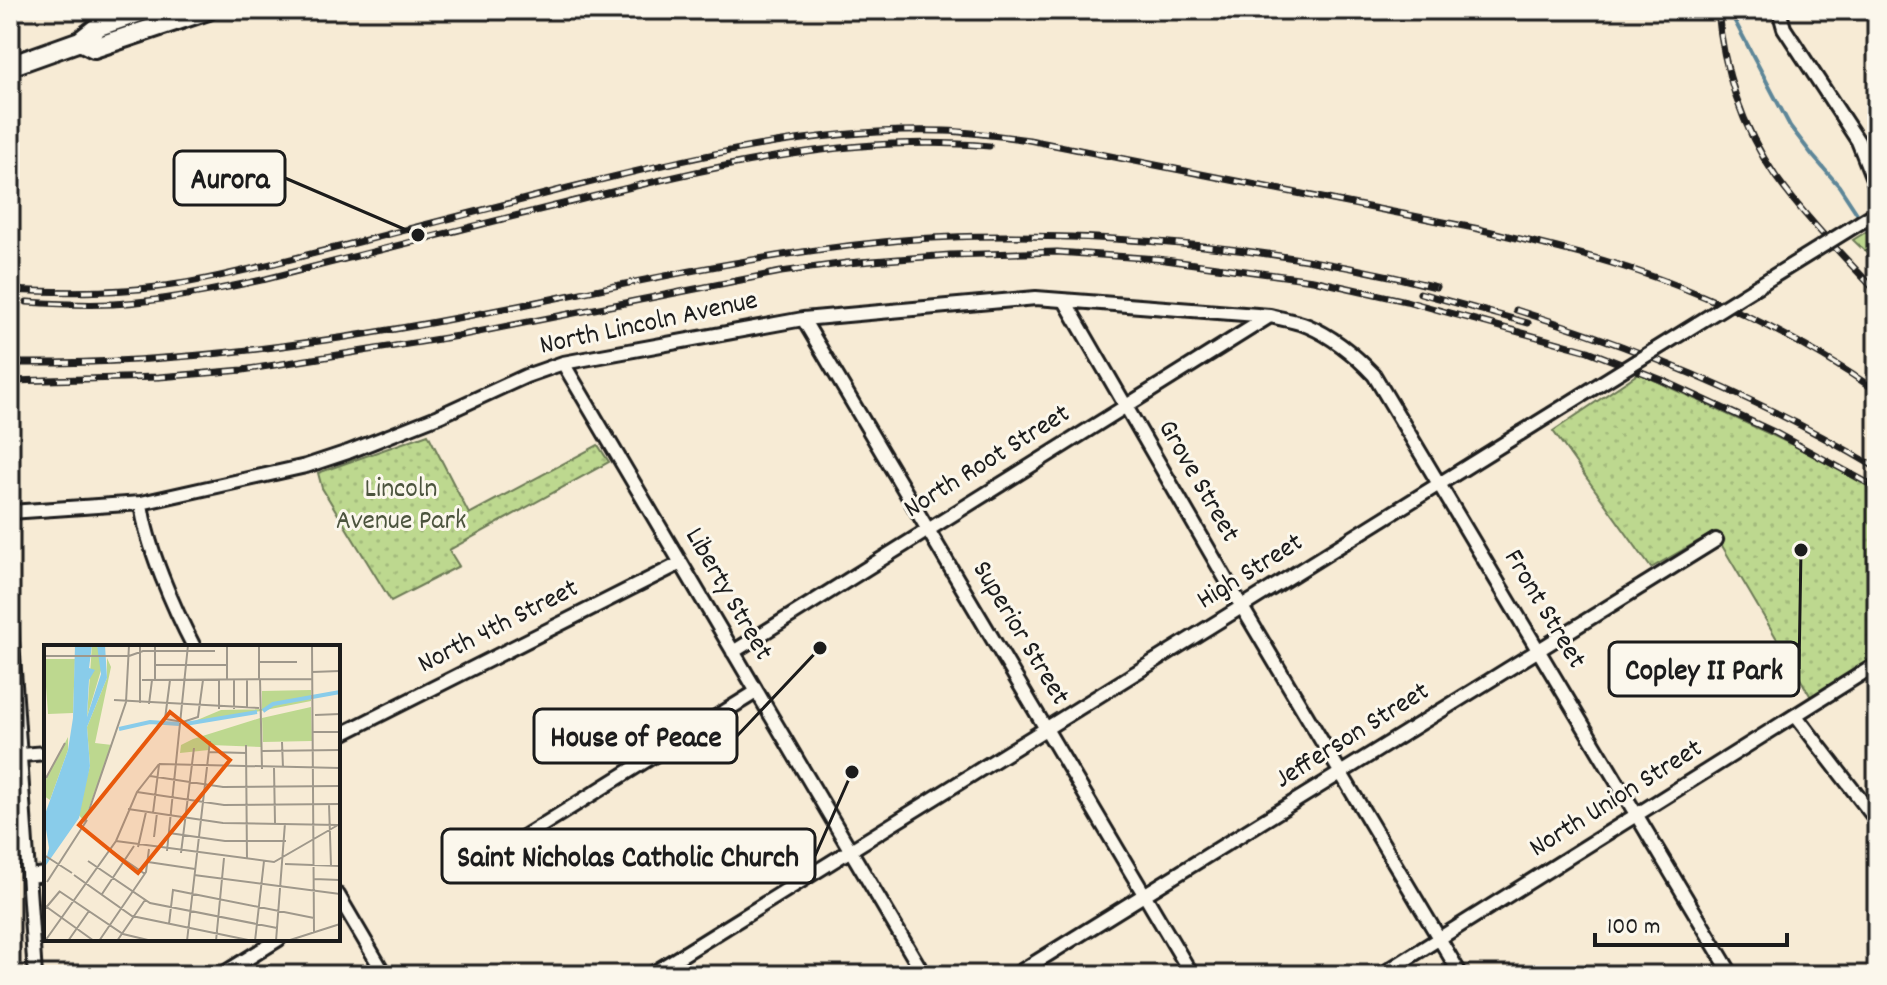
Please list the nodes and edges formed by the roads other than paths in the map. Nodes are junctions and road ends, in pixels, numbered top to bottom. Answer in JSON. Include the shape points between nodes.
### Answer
{"nodes":[{"id":1,"x":146,"y":10,"type":"edge"},
{"id":2,"x":208,"y":10,"type":"edge"},
{"id":3,"x":1779,"y":10,"type":"edge"},
{"id":4,"x":80,"y":41,"type":"junction"},
{"id":5,"x":10,"y":66,"type":"edge"},
{"id":6,"x":1877,"y":189,"type":"edge"},
{"id":7,"x":1877,"y":212,"type":"edge"},
{"id":8,"x":1065,"y":301,"type":"junction"},
{"id":9,"x":1270,"y":316,"type":"junction"},
{"id":10,"x":803,"y":319,"type":"junction"},
{"id":11,"x":563,"y":363,"type":"junction"},
{"id":12,"x":1125,"y":405,"type":"junction"},
{"id":13,"x":1440,"y":484,"type":"junction"},
{"id":14,"x":141,"y":503,"type":"junction"},
{"id":15,"x":10,"y":512,"type":"edge"},
{"id":16,"x":928,"y":529,"type":"junction"},
{"id":17,"x":1716,"y":540,"type":"dead end"},
{"id":18,"x":681,"y":563,"type":"junction"},
{"id":19,"x":1242,"y":607,"type":"junction"},
{"id":20,"x":10,"y":612,"type":"edge"},
{"id":21,"x":193,"y":645,"type":"edge"},
{"id":22,"x":1538,"y":650,"type":"junction"},
{"id":23,"x":733,"y":652,"type":"junction"},
{"id":24,"x":1877,"y":664,"type":"edge"},
{"id":25,"x":756,"y":692,"type":"junction"},
{"id":26,"x":1796,"y":716,"type":"junction"},
{"id":27,"x":1046,"y":727,"type":"junction"},
{"id":28,"x":340,"y":735,"type":"edge"},
{"id":29,"x":44,"y":753,"type":"edge"},
{"id":30,"x":15,"y":756,"type":"edge"},
{"id":31,"x":1341,"y":773,"type":"junction"},
{"id":32,"x":1637,"y":816,"type":"junction"},
{"id":33,"x":1877,"y":821,"type":"edge"},
{"id":34,"x":850,"y":850,"type":"junction"},
{"id":35,"x":493,"y":856,"type":"dead end"},
{"id":36,"x":44,"y":874,"type":"edge"},
{"id":37,"x":28,"y":876,"type":"junction"},
{"id":38,"x":1145,"y":894,"type":"junction"},
{"id":39,"x":340,"y":901,"type":"edge"},
{"id":40,"x":1439,"y":939,"type":"junction"},
{"id":41,"x":276,"y":941,"type":"edge"},
{"id":42,"x":653,"y":974,"type":"edge"},
{"id":43,"x":35,"y":975,"type":"edge"},
{"id":44,"x":221,"y":975,"type":"edge"},
{"id":45,"x":385,"y":975,"type":"edge"},
{"id":46,"x":924,"y":975,"type":"edge"},
{"id":47,"x":1015,"y":975,"type":"edge"},
{"id":48,"x":1192,"y":975,"type":"edge"},
{"id":49,"x":1381,"y":975,"type":"edge"},
{"id":50,"x":1461,"y":975,"type":"edge"},
{"id":51,"x":1732,"y":975,"type":"edge"}],
"edges":[{"from":1,"to":4,"type":"main road","via":[[99,26]]},
{"from":2,"to":4,"type":"main road","via":[[94,48]]},
{"from":3,"to":6,"type":"street","via":[[1784,28],[1858,141]]},
{"from":4,"to":5,"type":"main road"},
{"from":7,"to":13,"type":"street","name":"High Street","bridge":true},
{"from":8,"to":9,"type":"street","name":"North Lincoln Avenue"},
{"from":8,"to":10,"type":"street","name":"North Lincoln Avenue","via":[[1036,298]]},
{"from":8,"to":12,"type":"street","name":"Grove Street"},
{"from":9,"to":12,"type":"street","name":"North Root Street"},
{"from":9,"to":13,"type":"street","name":"Front Street","via":[[1306,325],[1356,356],[1374,375]]},
{"from":10,"to":11,"type":"street","name":"North Lincoln Avenue"},
{"from":10,"to":16,"type":"street","name":"Superior Street"},
{"from":11,"to":14,"type":"street","name":"North Lincoln Avenue","via":[[348,452]]},
{"from":11,"to":18,"type":"street","name":"Liberty Street"},
{"from":12,"to":16,"type":"street","name":"North Root Street"},
{"from":12,"to":19,"type":"street","name":"Grove Street"},
{"from":13,"to":19,"type":"street","name":"High Street"},
{"from":13,"to":22,"type":"street","name":"Front Street"},
{"from":14,"to":15,"type":"street","name":"North Lincoln Avenue"},
{"from":14,"to":21,"type":"street","via":[[151,546]]},
{"from":16,"to":23,"type":"street","name":"North Root Street"},
{"from":16,"to":27,"type":"street","name":"Superior Street"},
{"from":17,"to":22,"type":"street","name":"Jefferson Street"},
{"from":18,"to":23,"type":"street","name":"Liberty Street"},
{"from":18,"to":28,"type":"street","name":"North 4th Street"},
{"from":19,"to":27,"type":"street","name":"High Street"},
{"from":19,"to":31,"type":"street","name":"Grove Street"},
{"from":20,"to":30,"type":"street"},
{"from":22,"to":31,"type":"street","name":"Jefferson Street"},
{"from":22,"to":32,"type":"street","name":"Front Street"},
{"from":23,"to":25,"type":"street","name":"Liberty Street"},
{"from":24,"to":26,"type":"street","name":"North Union Street"},
{"from":25,"to":34,"type":"street","name":"Liberty Street"},
{"from":25,"to":35,"type":"street"},
{"from":26,"to":32,"type":"street","name":"North Union Street"},
{"from":26,"to":33,"type":"street"},
{"from":27,"to":34,"type":"street","name":"High Street"},
{"from":27,"to":38,"type":"street","name":"Superior Street"},
{"from":29,"to":30,"type":"street"},
{"from":30,"to":37,"type":"street"},
{"from":31,"to":38,"type":"street","name":"Jefferson Street"},
{"from":31,"to":40,"type":"street","name":"Grove Street"},
{"from":32,"to":40,"type":"street","name":"North Union Street"},
{"from":32,"to":51,"type":"street","name":"Front Street"},
{"from":34,"to":42,"type":"street","name":"High Street"},
{"from":34,"to":46,"type":"street","name":"Liberty Street"},
{"from":36,"to":37,"type":"street"},
{"from":37,"to":43,"type":"street"},
{"from":38,"to":47,"type":"street","name":"Jefferson Street"},
{"from":38,"to":48,"type":"street","name":"Superior Street"},
{"from":39,"to":45,"type":"street"},
{"from":40,"to":49,"type":"street","name":"North Union Street"},
{"from":40,"to":50,"type":"street","name":"Grove Street"},
{"from":41,"to":44,"type":"street"}]}
